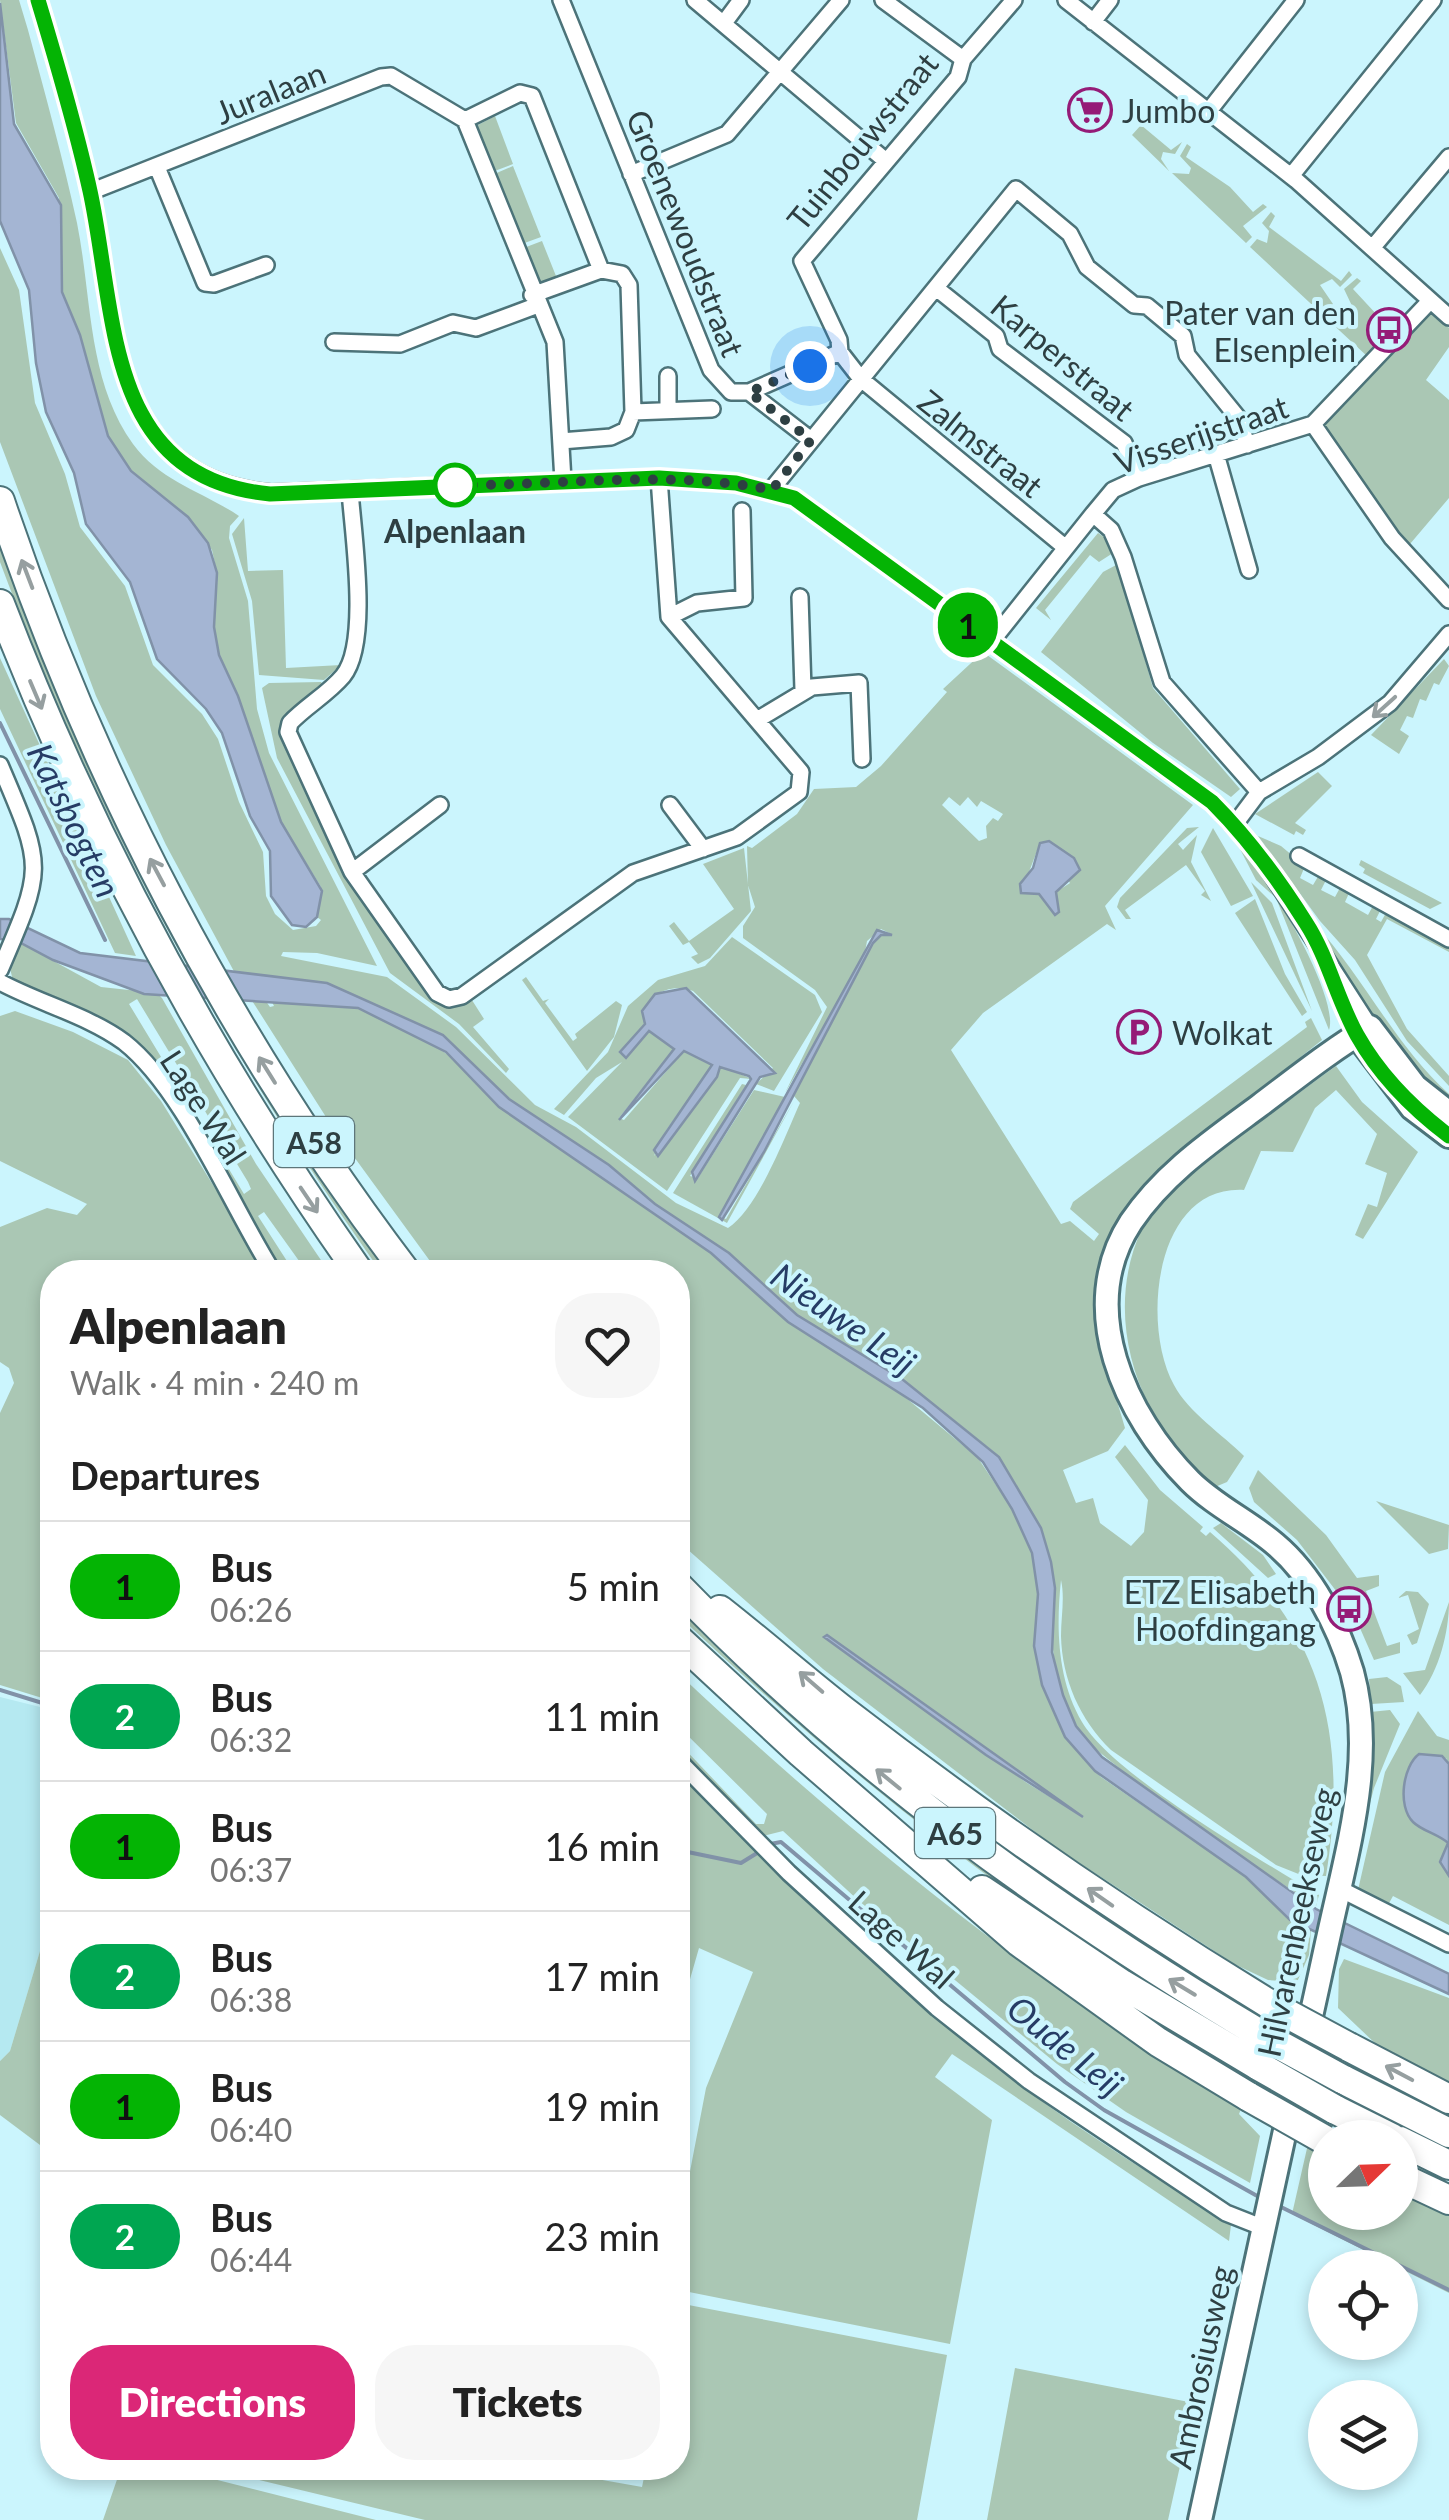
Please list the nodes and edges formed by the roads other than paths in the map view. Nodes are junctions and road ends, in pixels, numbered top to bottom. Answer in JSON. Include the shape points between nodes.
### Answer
{"nodes":[{"id":1,"x":38,"y":0,"type":"edge"},
{"id":2,"x":562,"y":0,"type":"edge"},
{"id":3,"x":696,"y":0,"type":"edge"},
{"id":4,"x":742,"y":0,"type":"edge"},
{"id":5,"x":841,"y":0,"type":"edge"},
{"id":6,"x":882,"y":0,"type":"edge"},
{"id":7,"x":1014,"y":0,"type":"edge"},
{"id":8,"x":1066,"y":0,"type":"edge"},
{"id":9,"x":1110,"y":0,"type":"edge"},
{"id":10,"x":1296,"y":0,"type":"edge"},
{"id":11,"x":1433,"y":0,"type":"edge"},
{"id":12,"x":1092,"y":22,"type":"junction"},
{"id":13,"x":724,"y":23,"type":"junction"},
{"id":14,"x":963,"y":59,"type":"junction"},
{"id":15,"x":780,"y":72,"type":"junction"},
{"id":16,"x":1208,"y":112,"type":"junction"},
{"id":17,"x":465,"y":120,"type":"junction"},
{"id":18,"x":1449,"y":157,"type":"edge"},
{"id":19,"x":886,"y":161,"type":"junction"},
{"id":20,"x":157,"y":167,"type":"junction"},
{"id":21,"x":631,"y":174,"type":"junction"},
{"id":22,"x":1291,"y":176,"type":"junction"},
{"id":23,"x":90,"y":192,"type":"junction"},
{"id":24,"x":1373,"y":247,"type":"junction"},
{"id":25,"x":266,"y":264,"type":"dead end"},
{"id":26,"x":601,"y":270,"type":"junction"},
{"id":27,"x":936,"y":288,"type":"junction"},
{"id":28,"x":535,"y":300,"type":"junction"},
{"id":29,"x":1430,"y":300,"type":"junction"},
{"id":30,"x":1449,"y":318,"type":"edge"},
{"id":31,"x":334,"y":342,"type":"dead end"},
{"id":32,"x":840,"y":352,"type":"junction"},
{"id":33,"x":668,"y":376,"type":"dead end"},
{"id":34,"x":861,"y":379,"type":"junction"},
{"id":35,"x":749,"y":392,"type":"junction"},
{"id":36,"x":712,"y":409,"type":"dead end"},
{"id":37,"x":668,"y":410,"type":"junction"},
{"id":38,"x":633,"y":412,"type":"junction"},
{"id":39,"x":1313,"y":424,"type":"junction"},
{"id":40,"x":811,"y":440,"type":"junction"},
{"id":41,"x":561,"y":441,"type":"junction"},
{"id":42,"x":1246,"y":444,"type":"junction"},
{"id":43,"x":1216,"y":454,"type":"junction"},
{"id":44,"x":659,"y":478,"type":"junction"},
{"id":45,"x":1139,"y":478,"type":"junction"},
{"id":46,"x":563,"y":480,"type":"junction"},
{"id":47,"x":350,"y":490,"type":"junction"},
{"id":48,"x":772,"y":490,"type":"junction"},
{"id":49,"x":0,"y":501,"type":"edge"},
{"id":50,"x":742,"y":510,"type":"dead end"},
{"id":51,"x":1094,"y":514,"type":"junction"},
{"id":52,"x":1066,"y":548,"type":"junction"},
{"id":53,"x":1250,"y":570,"type":"dead end"},
{"id":54,"x":800,"y":597,"type":"dead end"},
{"id":55,"x":1449,"y":600,"type":"edge"},
{"id":56,"x":0,"y":604,"type":"edge"},
{"id":57,"x":669,"y":617,"type":"junction"},
{"id":58,"x":1449,"y":634,"type":"edge"},
{"id":59,"x":991,"y":642,"type":"junction"},
{"id":60,"x":803,"y":690,"type":"junction"},
{"id":61,"x":757,"y":720,"type":"junction"},
{"id":62,"x":862,"y":758,"type":"dead end"},
{"id":63,"x":0,"y":765,"type":"edge"},
{"id":64,"x":1258,"y":792,"type":"junction"},
{"id":65,"x":440,"y":805,"type":"dead end"},
{"id":66,"x":670,"y":805,"type":"dead end"},
{"id":67,"x":1235,"y":824,"type":"junction"},
{"id":68,"x":703,"y":849,"type":"junction"},
{"id":69,"x":1299,"y":856,"type":"dead end"},
{"id":70,"x":352,"y":872,"type":"junction"},
{"id":71,"x":1449,"y":939,"type":"edge"},
{"id":72,"x":0,"y":970,"type":"edge"},
{"id":73,"x":0,"y":982,"type":"edge"},
{"id":74,"x":1357,"y":1034,"type":"junction"},
{"id":75,"x":1449,"y":1113,"type":"edge"},
{"id":76,"x":1449,"y":1136,"type":"edge"},
{"id":77,"x":266,"y":1260,"type":"edge"},
{"id":78,"x":351,"y":1260,"type":"edge"},
{"id":79,"x":397,"y":1260,"type":"edge"},
{"id":80,"x":690,"y":1587,"type":"edge"},
{"id":81,"x":690,"y":1598,"type":"edge"},
{"id":82,"x":690,"y":1651,"type":"edge"},
{"id":83,"x":690,"y":1772,"type":"edge"},
{"id":84,"x":890,"y":1827,"type":"junction"},
{"id":85,"x":1338,"y":1895,"type":"junction"},
{"id":86,"x":1449,"y":1944,"type":"edge"},
{"id":87,"x":1449,"y":2100,"type":"edge"},
{"id":88,"x":1356,"y":2120,"type":"edge"},
{"id":89,"x":1308,"y":2130,"type":"edge"},
{"id":90,"x":1449,"y":2133,"type":"edge"},
{"id":91,"x":1418,"y":2150,"type":"edge"},
{"id":92,"x":1449,"y":2165,"type":"edge"},
{"id":93,"x":1418,"y":2185,"type":"edge"},
{"id":94,"x":1449,"y":2200,"type":"edge"},
{"id":95,"x":1268,"y":2210,"type":"junction"},
{"id":96,"x":1200,"y":2520,"type":"edge"}],
"edges":[{"from":1,"to":23,"type":"street"},
{"from":2,"to":21,"type":"street","name":"Groenewoudstraat"},
{"from":3,"to":13,"type":"street"},
{"from":4,"to":13,"type":"street"},
{"from":5,"to":15,"type":"street"},
{"from":6,"to":14,"type":"street"},
{"from":7,"to":14,"type":"street","name":"Tuinbouwstraat"},
{"from":8,"to":12,"type":"street"},
{"from":9,"to":12,"type":"street"},
{"from":10,"to":16,"type":"street"},
{"from":11,"to":22,"type":"street"},
{"from":12,"to":16,"type":"street"},
{"from":13,"to":15,"type":"street"},
{"from":14,"to":19,"type":"street","name":"Tuinbouwstraat","via":[[958,78]]},
{"from":15,"to":19,"type":"street"},
{"from":15,"to":21,"type":"street","via":[[727,134]]},
{"from":16,"to":22,"type":"street"},
{"from":17,"to":20,"type":"street","name":"Juralaan","via":[[391,76],[380,77]]},
{"from":17,"to":26,"type":"street","via":[[520,94],[532,96]]},
{"from":17,"to":28,"type":"street"},
{"from":18,"to":24,"type":"street"},
{"from":19,"to":32,"type":"street","name":"Tuinbouwstraat","via":[[802,261]]},
{"from":20,"to":23,"type":"street","name":"Juralaan"},
{"from":20,"to":25,"type":"street","via":[[205,283]]},
{"from":21,"to":35,"type":"street","name":"Groenewoudstraat","via":[[711,370],[731,392]]},
{"from":22,"to":24,"type":"street"},
{"from":23,"to":47,"type":"street","via":[[124,382],[148,428],[210,479],[252,492]]},
{"from":24,"to":29,"type":"street"},
{"from":26,"to":28,"type":"street"},
{"from":26,"to":38,"type":"street","via":[[622,274],[629,285]]},
{"from":27,"to":34,"type":"street"},
{"from":27,"to":42,"type":"street","via":[[1016,188],[1070,234],[1087,266],[1183,336],[1188,355],[1239,419]]},
{"from":27,"to":45,"type":"street","name":"Karperstraat","via":[[996,336],[1014,361],[1124,443]]},
{"from":28,"to":31,"type":"street","via":[[476,328],[453,323],[400,344]]},
{"from":28,"to":41,"type":"street","via":[[555,342]]},
{"from":29,"to":30,"type":"street"},
{"from":29,"to":39,"type":"street","name":"Visserijstraat"},
{"from":32,"to":34,"type":"street","name":"Tuinbouwstraat"},
{"from":32,"to":35,"type":"street"},
{"from":33,"to":37,"type":"street"},
{"from":34,"to":40,"type":"street"},
{"from":34,"to":52,"type":"street","name":"Zalmstraat"},
{"from":35,"to":40,"type":"street","name":"Groenewoudstraat"},
{"from":36,"to":37,"type":"street"},
{"from":37,"to":38,"type":"street"},
{"from":38,"to":41,"type":"street","via":[[626,430],[611,437]]},
{"from":39,"to":42,"type":"street","name":"Visserijstraat"},
{"from":39,"to":55,"type":"street","via":[[1392,538]]},
{"from":40,"to":48,"type":"street"},
{"from":41,"to":46,"type":"street"},
{"from":42,"to":43,"type":"street","name":"Visserijstraat"},
{"from":43,"to":45,"type":"street","name":"Visserijstraat"},
{"from":43,"to":53,"type":"street"},
{"from":44,"to":46,"type":"street"},
{"from":44,"to":48,"type":"street"},
{"from":44,"to":57,"type":"street"},
{"from":45,"to":51,"type":"street","name":"Visserijstraat","via":[[1113,490]]},
{"from":46,"to":47,"type":"street"},
{"from":47,"to":70,"type":"street","via":[[357,633],[351,662],[290,722],[288,732]]},
{"from":48,"to":59,"type":"street","via":[[809,507]]},
{"from":79,"to":49,"type":"highway","number":"A58","one_way":true,"via":[[336,1175],[202,958],[94,740]]},
{"from":50,"to":57,"type":"street","via":[[744,598],[697,603]]},
{"from":51,"to":52,"type":"street","name":"Visserijstraat"},
{"from":51,"to":64,"type":"street","via":[[1111,530],[1122,557],[1162,682]]},
{"from":52,"to":59,"type":"street","name":"Visserijstraat"},
{"from":54,"to":60,"type":"street"},
{"from":56,"to":78,"type":"highway","number":"A58","one_way":true,"via":[[61,754],[162,956],[286,1166]]},
{"from":57,"to":61,"type":"street"},
{"from":58,"to":64,"type":"street","one_way":true,"via":[[1373,717]]},
{"from":59,"to":67,"type":"street"},
{"from":60,"to":61,"type":"street"},
{"from":60,"to":62,"type":"street","via":[[860,683]]},
{"from":61,"to":68,"type":"street","via":[[800,772],[798,792],[737,837]]},
{"from":63,"to":72,"type":"street","via":[[36,852],[37,873]]},
{"from":64,"to":67,"type":"street"},
{"from":65,"to":70,"type":"street"},
{"from":66,"to":68,"type":"street"},
{"from":67,"to":74,"type":"street","via":[[1306,922]]},
{"from":68,"to":70,"type":"street","via":[[632,873],[462,996],[449,998],[437,993]]},
{"from":69,"to":71,"type":"street"},
{"from":73,"to":77,"type":"street","name":"Lage Wal","via":[[119,1038],[140,1056]]},
{"from":74,"to":75,"type":"street"},
{"from":74,"to":76,"type":"street","via":[[1412,1108]]},
{"from":74,"to":85,"type":"street","name":"Hilvarenbeekseweg","via":[[1157,1188],[1115,1254],[1108,1293],[1116,1366],[1144,1427],[1191,1482],[1276,1545],[1335,1625],[1361,1717],[1355,1812]]},
{"from":87,"to":80,"type":"highway","one_way":true,"bridge":true,"via":[[1145,1928],[841,1709]]},
{"from":90,"to":81,"type":"highway","number":"A65","one_way":true,"bridge":true,"via":[[1153,1970],[936,1819],[816,1720]]},
{"from":82,"to":84,"type":"highway"},
{"from":83,"to":95,"type":"street","name":"Lage Wal","via":[[937,2008],[1029,2081],[1226,2214]]},
{"from":84,"to":88,"type":"highway","number":"A65","bridge":true,"via":[[1122,1984]]},
{"from":84,"to":89,"type":"highway","bridge":true,"via":[[1056,1972]]},
{"from":85,"to":86,"type":"street"},
{"from":85,"to":95,"type":"street","name":"Hilvarenbeekseweg"},
{"from":91,"to":92,"type":"highway"},
{"from":93,"to":94,"type":"highway"},
{"from":95,"to":96,"type":"street","name":"Ambrosiusweg"}]}
